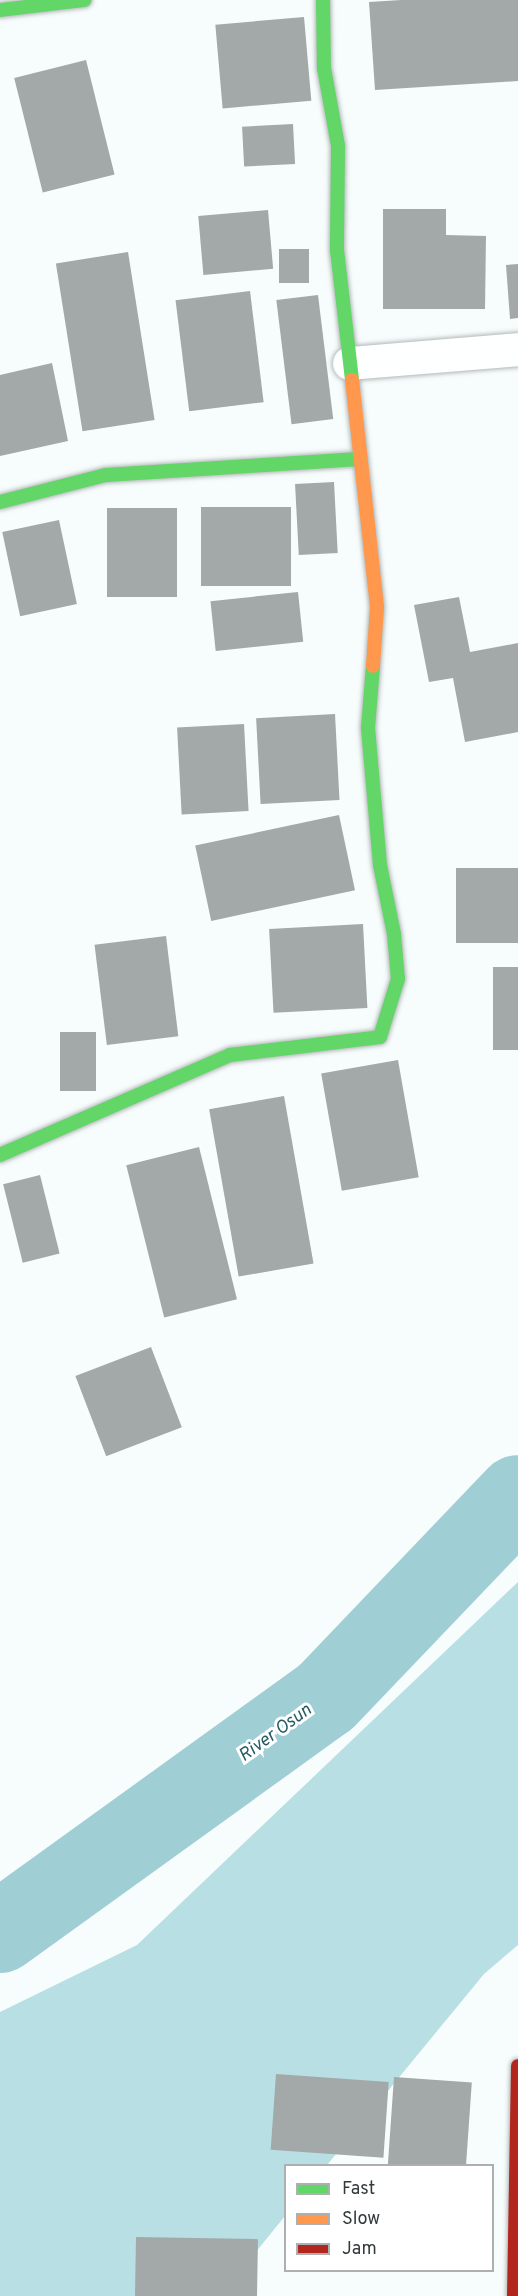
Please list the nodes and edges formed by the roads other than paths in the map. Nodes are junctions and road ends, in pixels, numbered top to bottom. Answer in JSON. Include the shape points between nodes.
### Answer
{"nodes":[{"id":1,"x":84,"y":0,"type":"edge"},
{"id":2,"x":323,"y":0,"type":"edge"},
{"id":3,"x":0,"y":10,"type":"edge"},
{"id":4,"x":518,"y":349,"type":"edge"},
{"id":5,"x":349,"y":363,"type":"junction"},
{"id":6,"x":359,"y":459,"type":"junction"},
{"id":7,"x":0,"y":502,"type":"edge"},
{"id":8,"x":0,"y":1155,"type":"edge"},
{"id":9,"x":518,"y":2066,"type":"edge"},
{"id":10,"x":514,"y":2296,"type":"edge"}],
"edges":[{"from":1,"to":3,"type":"street"},
{"from":2,"to":5,"type":"street","via":[[324,68],[338,146],[337,250]]},
{"from":4,"to":5,"type":"street"},
{"from":5,"to":6,"type":"street"},
{"from":6,"to":7,"type":"street","via":[[106,474]]},
{"from":6,"to":8,"type":"street","via":[[377,607],[368,728],[380,865],[394,934],[398,979],[380,1037],[230,1054]]},
{"from":9,"to":10,"type":"street"}]}
